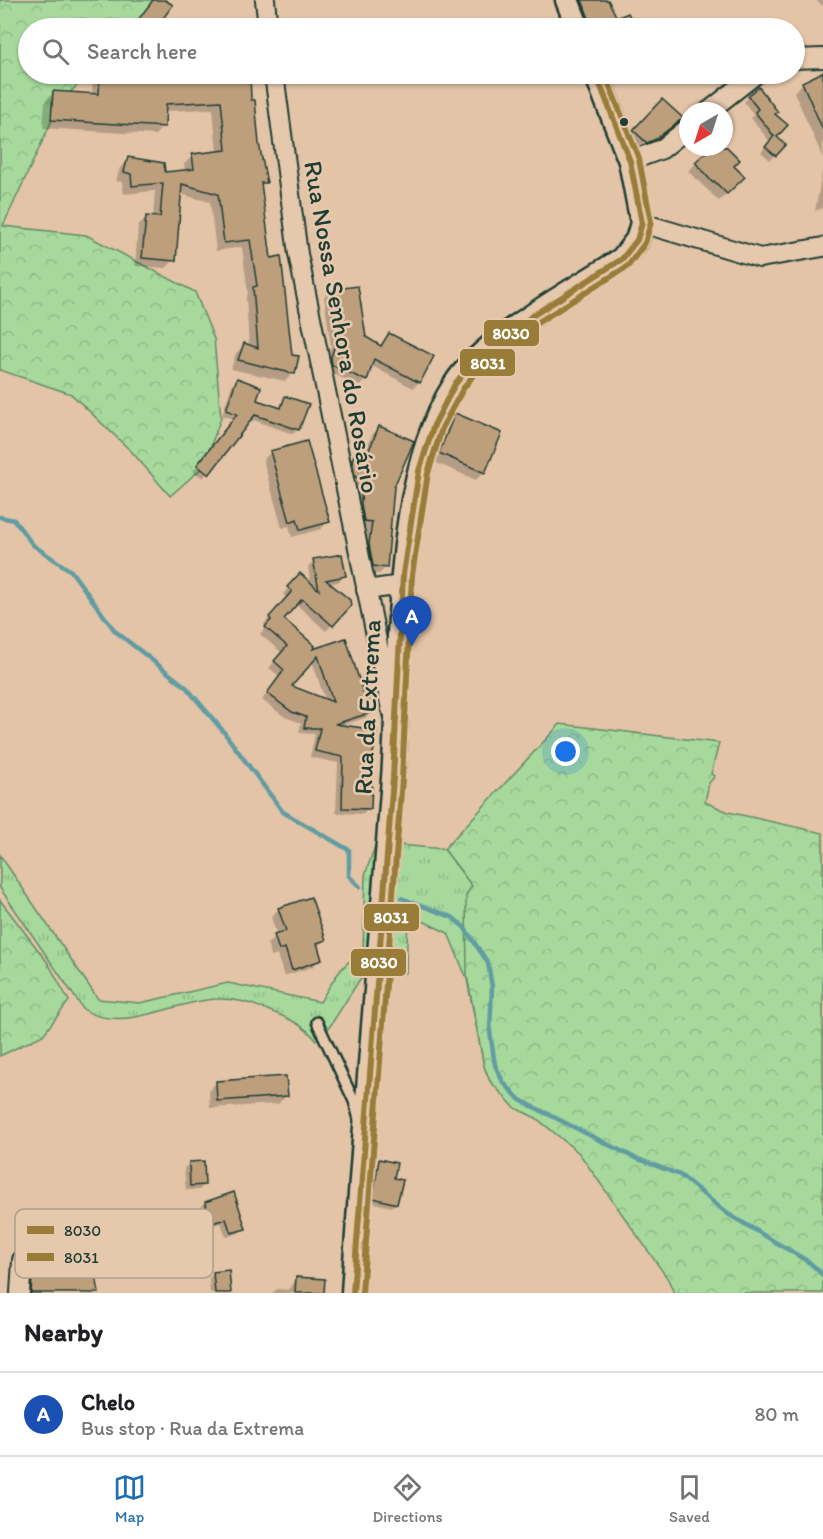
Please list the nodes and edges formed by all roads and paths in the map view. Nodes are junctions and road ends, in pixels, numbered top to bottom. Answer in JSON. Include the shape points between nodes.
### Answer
{"nodes":[{"id":1,"x":265,"y":0,"type":"edge"},
{"id":2,"x":567,"y":0,"type":"edge"},
{"id":3,"x":267,"y":18,"type":"edge"},
{"id":4,"x":574,"y":18,"type":"edge"},
{"id":5,"x":823,"y":58,"type":"edge"},
{"id":6,"x":805,"y":59,"type":"edge"},
{"id":7,"x":275,"y":84,"type":"edge"},
{"id":8,"x":600,"y":84,"type":"edge"},
{"id":9,"x":743,"y":84,"type":"edge"},
{"id":10,"x":720,"y":102,"type":"edge"},
{"id":11,"x":679,"y":136,"type":"edge"},
{"id":12,"x":630,"y":161,"type":"junction"},
{"id":13,"x":642,"y":223,"type":"junction"},
{"id":14,"x":823,"y":247,"type":"edge"},
{"id":15,"x":402,"y":585,"type":"junction"},
{"id":16,"x":366,"y":590,"type":"junction"},
{"id":17,"x":396,"y":734,"type":"junction"},
{"id":18,"x":317,"y":1022,"type":"dead end"},
{"id":19,"x":363,"y":1135,"type":"junction"},
{"id":20,"x":21,"y":1278,"type":"edge"},
{"id":21,"x":20,"y":1293,"type":"edge"},
{"id":22,"x":353,"y":1293,"type":"edge"}],
"edges":[{"from":1,"to":3,"type":"street"},
{"from":2,"to":4,"type":"street"},
{"from":5,"to":6,"type":"street"},
{"from":7,"to":16,"type":"street","name":"Rua Nossa Senhora do Rosário","via":[[298,254]]},
{"from":8,"to":12,"type":"street"},
{"from":9,"to":10,"type":"street"},
{"from":11,"to":12,"type":"street","via":[[662,150]]},
{"from":12,"to":13,"type":"street"},
{"from":13,"to":14,"type":"street","via":[[760,258]]},
{"from":13,"to":15,"type":"street","name":"Rua da Extrema","via":[[637,240],[622,259],[495,342],[469,365],[454,386],[418,470]]},
{"from":15,"to":16,"type":"street"},
{"from":15,"to":17,"type":"street","name":"Rua da Extrema"},
{"from":16,"to":17,"type":"street","name":"Rua Nossa Senhora do Rosário"},
{"from":17,"to":19,"type":"street","name":"Rua da Extrema"},
{"from":18,"to":19,"type":"lane","via":[[354,1101]]},
{"from":19,"to":22,"type":"street","name":"Rua da Extrema"},
{"from":20,"to":21,"type":"street"}]}
